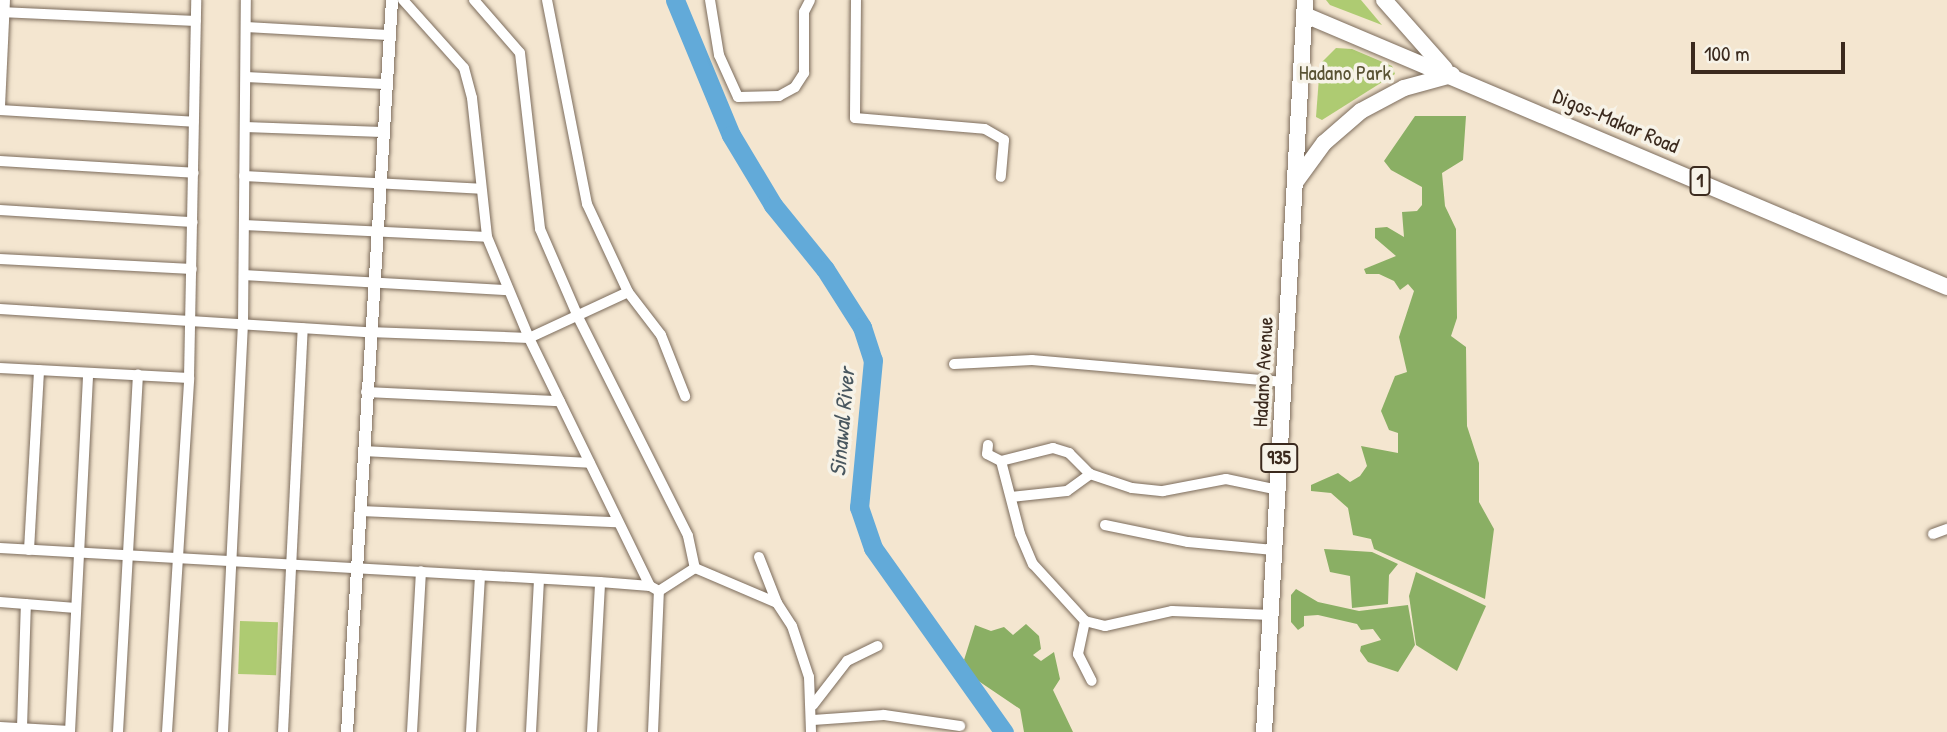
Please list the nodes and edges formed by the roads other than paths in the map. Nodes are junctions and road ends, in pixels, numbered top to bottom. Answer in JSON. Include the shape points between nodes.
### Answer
{"nodes":[{"id":1,"x":5,"y":0,"type":"edge"},
{"id":2,"x":196,"y":0,"type":"edge"},
{"id":3,"x":246,"y":0,"type":"edge"},
{"id":4,"x":392,"y":0,"type":"edge"},
{"id":5,"x":403,"y":0,"type":"edge"},
{"id":6,"x":474,"y":0,"type":"edge"},
{"id":7,"x":547,"y":0,"type":"edge"},
{"id":8,"x":710,"y":0,"type":"edge"},
{"id":9,"x":810,"y":0,"type":"edge"},
{"id":10,"x":856,"y":0,"type":"edge"},
{"id":11,"x":1384,"y":0,"type":"edge"},
{"id":12,"x":1305,"y":8,"type":"edge"},
{"id":13,"x":2,"y":12,"type":"edge"},
{"id":14,"x":196,"y":21,"type":"junction"},
{"id":15,"x":246,"y":27,"type":"junction"},
{"id":16,"x":388,"y":35,"type":"junction"},
{"id":17,"x":1,"y":58,"type":"edge"},
{"id":18,"x":1452,"y":75,"type":"junction"},
{"id":19,"x":246,"y":77,"type":"junction"},
{"id":20,"x":384,"y":84,"type":"junction"},
{"id":21,"x":0,"y":108,"type":"edge"},
{"id":22,"x":194,"y":122,"type":"junction"},
{"id":23,"x":245,"y":127,"type":"junction"},
{"id":24,"x":382,"y":132,"type":"junction"},
{"id":25,"x":0,"y":161,"type":"edge"},
{"id":26,"x":194,"y":173,"type":"junction"},
{"id":27,"x":244,"y":176,"type":"junction"},
{"id":28,"x":1001,"y":177,"type":"dead end"},
{"id":29,"x":378,"y":183,"type":"junction"},
{"id":30,"x":1295,"y":183,"type":"junction"},
{"id":31,"x":481,"y":189,"type":"junction"},
{"id":32,"x":0,"y":210,"type":"edge"},
{"id":33,"x":193,"y":222,"type":"junction"},
{"id":34,"x":244,"y":225,"type":"junction"},
{"id":35,"x":374,"y":232,"type":"junction"},
{"id":36,"x":487,"y":237,"type":"junction"},
{"id":37,"x":0,"y":259,"type":"edge"},
{"id":38,"x":192,"y":269,"type":"junction"},
{"id":39,"x":244,"y":275,"type":"junction"},
{"id":40,"x":371,"y":283,"type":"junction"},
{"id":41,"x":1947,"y":287,"type":"edge"},
{"id":42,"x":508,"y":290,"type":"junction"},
{"id":43,"x":628,"y":292,"type":"junction"},
{"id":44,"x":0,"y":309,"type":"edge"},
{"id":45,"x":579,"y":317,"type":"junction"},
{"id":46,"x":188,"y":319,"type":"junction"},
{"id":47,"x":243,"y":325,"type":"junction"},
{"id":48,"x":303,"y":328,"type":"junction"},
{"id":49,"x":368,"y":332,"type":"junction"},
{"id":50,"x":529,"y":338,"type":"junction"},
{"id":51,"x":954,"y":364,"type":"dead end"},
{"id":52,"x":0,"y":368,"type":"edge"},
{"id":53,"x":40,"y":370,"type":"junction"},
{"id":54,"x":88,"y":373,"type":"junction"},
{"id":55,"x":138,"y":375,"type":"junction"},
{"id":56,"x":189,"y":378,"type":"junction"},
{"id":57,"x":1284,"y":382,"type":"junction"},
{"id":58,"x":366,"y":392,"type":"junction"},
{"id":59,"x":685,"y":396,"type":"dead end"},
{"id":60,"x":560,"y":401,"type":"junction"},
{"id":61,"x":988,"y":445,"type":"dead end"},
{"id":62,"x":363,"y":451,"type":"junction"},
{"id":63,"x":1001,"y":461,"type":"junction"},
{"id":64,"x":590,"y":463,"type":"junction"},
{"id":65,"x":1090,"y":474,"type":"junction"},
{"id":66,"x":1278,"y":490,"type":"junction"},
{"id":67,"x":1011,"y":497,"type":"junction"},
{"id":68,"x":360,"y":511,"type":"junction"},
{"id":69,"x":617,"y":522,"type":"junction"},
{"id":70,"x":1105,"y":525,"type":"dead end"},
{"id":71,"x":1947,"y":528,"type":"edge"},
{"id":72,"x":1933,"y":534,"type":"dead end"},
{"id":73,"x":0,"y":548,"type":"edge"},
{"id":74,"x":29,"y":550,"type":"junction"},
{"id":75,"x":1274,"y":550,"type":"junction"},
{"id":76,"x":78,"y":552,"type":"junction"},
{"id":77,"x":130,"y":554,"type":"junction"},
{"id":78,"x":759,"y":557,"type":"dead end"},
{"id":79,"x":178,"y":559,"type":"junction"},
{"id":80,"x":232,"y":562,"type":"junction"},
{"id":81,"x":292,"y":564,"type":"junction"},
{"id":82,"x":695,"y":568,"type":"junction"},
{"id":83,"x":357,"y":569,"type":"junction"},
{"id":84,"x":421,"y":572,"type":"junction"},
{"id":85,"x":480,"y":575,"type":"junction"},
{"id":86,"x":539,"y":579,"type":"junction"},
{"id":87,"x":600,"y":582,"type":"junction"},
{"id":88,"x":654,"y":589,"type":"junction"},
{"id":89,"x":0,"y":603,"type":"edge"},
{"id":90,"x":777,"y":603,"type":"junction"},
{"id":91,"x":26,"y":604,"type":"junction"},
{"id":92,"x":76,"y":608,"type":"junction"},
{"id":93,"x":1270,"y":615,"type":"junction"},
{"id":94,"x":1086,"y":621,"type":"junction"},
{"id":95,"x":878,"y":646,"type":"dead end"},
{"id":96,"x":1091,"y":681,"type":"dead end"},
{"id":97,"x":813,"y":705,"type":"junction"},
{"id":98,"x":813,"y":720,"type":"junction"},
{"id":99,"x":960,"y":726,"type":"dead end"},
{"id":100,"x":0,"y":727,"type":"edge"},
{"id":101,"x":22,"y":728,"type":"junction"},
{"id":102,"x":70,"y":732,"type":"edge"},
{"id":103,"x":118,"y":732,"type":"edge"},
{"id":104,"x":167,"y":732,"type":"edge"},
{"id":105,"x":223,"y":732,"type":"edge"},
{"id":106,"x":283,"y":732,"type":"edge"},
{"id":107,"x":347,"y":732,"type":"edge"},
{"id":108,"x":412,"y":732,"type":"edge"},
{"id":109,"x":471,"y":732,"type":"edge"},
{"id":110,"x":531,"y":732,"type":"edge"},
{"id":111,"x":592,"y":732,"type":"edge"},
{"id":112,"x":653,"y":732,"type":"edge"},
{"id":113,"x":811,"y":732,"type":"edge"},
{"id":114,"x":1264,"y":732,"type":"edge"}],
"edges":[{"from":1,"to":13,"type":"street"},
{"from":2,"to":14,"type":"street"},
{"from":3,"to":15,"type":"street"},
{"from":4,"to":16,"type":"street"},
{"from":5,"to":31,"type":"street","via":[[464,68],[472,98]]},
{"from":6,"to":45,"type":"street","via":[[520,53],[536,213]]},
{"from":7,"to":43,"type":"street","via":[[584,194]]},
{"from":8,"to":9,"type":"street","via":[[719,55],[738,97],[779,96],[795,87],[804,73],[804,12]]},
{"from":10,"to":28,"type":"street","via":[[855,118],[985,130],[1004,140]]},
{"from":11,"to":18,"type":"main road"},
{"from":12,"to":18,"type":"main road","name":"Digos-Makar Road","number":"1"},
{"from":12,"to":30,"type":"main road","name":"Hadano Avenue","number":"935"},
{"from":13,"to":14,"type":"street"},
{"from":13,"to":17,"type":"street"},
{"from":14,"to":22,"type":"street"},
{"from":15,"to":16,"type":"street"},
{"from":15,"to":19,"type":"street"},
{"from":16,"to":20,"type":"street"},
{"from":17,"to":21,"type":"street"},
{"from":18,"to":30,"type":"main road","via":[[1404,88],[1361,111],[1324,143]]},
{"from":18,"to":41,"type":"main road","name":"Digos-Makar Road","number":"1"},
{"from":19,"to":20,"type":"street"},
{"from":19,"to":23,"type":"street"},
{"from":20,"to":24,"type":"street"},
{"from":21,"to":22,"type":"street"},
{"from":22,"to":26,"type":"street"},
{"from":23,"to":24,"type":"street"},
{"from":23,"to":27,"type":"street"},
{"from":24,"to":29,"type":"street"},
{"from":25,"to":26,"type":"street"},
{"from":26,"to":33,"type":"street"},
{"from":27,"to":29,"type":"street"},
{"from":27,"to":34,"type":"street"},
{"from":29,"to":31,"type":"street"},
{"from":29,"to":35,"type":"street"},
{"from":30,"to":57,"type":"main road","name":"Hadano Avenue","number":"935"},
{"from":31,"to":36,"type":"street"},
{"from":32,"to":33,"type":"street"},
{"from":33,"to":38,"type":"street"},
{"from":34,"to":35,"type":"street"},
{"from":34,"to":39,"type":"street"},
{"from":35,"to":36,"type":"street"},
{"from":35,"to":40,"type":"street"},
{"from":36,"to":42,"type":"street"},
{"from":37,"to":38,"type":"street"},
{"from":38,"to":46,"type":"street"},
{"from":39,"to":40,"type":"street"},
{"from":39,"to":47,"type":"street"},
{"from":40,"to":42,"type":"street"},
{"from":40,"to":49,"type":"street"},
{"from":42,"to":50,"type":"street"},
{"from":43,"to":45,"type":"street"},
{"from":43,"to":59,"type":"street","via":[[658,329]]},
{"from":44,"to":46,"type":"street"},
{"from":45,"to":50,"type":"street"},
{"from":45,"to":82,"type":"street","via":[[688,536]]},
{"from":46,"to":47,"type":"street"},
{"from":46,"to":56,"type":"street"},
{"from":47,"to":48,"type":"street"},
{"from":47,"to":80,"type":"street"},
{"from":48,"to":49,"type":"street"},
{"from":48,"to":81,"type":"street"},
{"from":49,"to":50,"type":"street"},
{"from":49,"to":58,"type":"street"},
{"from":50,"to":60,"type":"street"},
{"from":51,"to":57,"type":"street","via":[[991,366],[1032,360]]},
{"from":52,"to":53,"type":"street"},
{"from":53,"to":54,"type":"street"},
{"from":53,"to":74,"type":"street"},
{"from":54,"to":55,"type":"street"},
{"from":54,"to":76,"type":"street"},
{"from":55,"to":56,"type":"street"},
{"from":55,"to":77,"type":"street"},
{"from":56,"to":79,"type":"street"},
{"from":57,"to":66,"type":"main road","name":"Hadano Avenue","number":"935"},
{"from":58,"to":60,"type":"street"},
{"from":58,"to":62,"type":"street"},
{"from":60,"to":64,"type":"street"},
{"from":61,"to":63,"type":"street","via":[[987,454]]},
{"from":62,"to":64,"type":"street"},
{"from":62,"to":68,"type":"street"},
{"from":63,"to":65,"type":"street","via":[[1053,448],[1069,453]]},
{"from":63,"to":67,"type":"street"},
{"from":64,"to":69,"type":"street"},
{"from":65,"to":66,"type":"street","via":[[1144,491],[1226,479]]},
{"from":65,"to":67,"type":"street","via":[[1067,491]]},
{"from":66,"to":75,"type":"main road","name":"Hadano Avenue","number":"935"},
{"from":67,"to":94,"type":"street","via":[[1033,564]]},
{"from":68,"to":69,"type":"street"},
{"from":68,"to":83,"type":"street"},
{"from":69,"to":88,"type":"street"},
{"from":70,"to":75,"type":"street","via":[[1188,542]]},
{"from":71,"to":72,"type":"street"},
{"from":73,"to":74,"type":"street"},
{"from":74,"to":76,"type":"street"},
{"from":75,"to":93,"type":"main road","name":"Hadano Avenue","number":"935"},
{"from":76,"to":77,"type":"street"},
{"from":76,"to":92,"type":"street"},
{"from":77,"to":79,"type":"street"},
{"from":77,"to":103,"type":"street"},
{"from":78,"to":90,"type":"street"},
{"from":79,"to":80,"type":"street"},
{"from":79,"to":104,"type":"street"},
{"from":80,"to":81,"type":"street"},
{"from":80,"to":105,"type":"street"},
{"from":81,"to":83,"type":"street"},
{"from":81,"to":106,"type":"street"},
{"from":82,"to":88,"type":"street"},
{"from":82,"to":90,"type":"street"},
{"from":83,"to":84,"type":"street"},
{"from":83,"to":107,"type":"street"},
{"from":84,"to":85,"type":"street"},
{"from":84,"to":108,"type":"street"},
{"from":85,"to":86,"type":"street"},
{"from":85,"to":109,"type":"street"},
{"from":86,"to":87,"type":"street"},
{"from":86,"to":110,"type":"street"},
{"from":87,"to":88,"type":"street"},
{"from":87,"to":111,"type":"street"},
{"from":88,"to":112,"type":"street"},
{"from":89,"to":91,"type":"street"},
{"from":90,"to":97,"type":"street","via":[[800,646]]},
{"from":91,"to":92,"type":"street"},
{"from":91,"to":101,"type":"street"},
{"from":92,"to":102,"type":"street"},
{"from":93,"to":94,"type":"street","via":[[1172,611],[1105,626]]},
{"from":93,"to":114,"type":"main road","name":"Hadano Avenue","number":"935"},
{"from":94,"to":96,"type":"street","via":[[1077,654]]},
{"from":95,"to":97,"type":"street","via":[[848,661]]},
{"from":97,"to":98,"type":"street"},
{"from":98,"to":99,"type":"street","via":[[884,715]]},
{"from":98,"to":113,"type":"street"},
{"from":100,"to":101,"type":"street"},
{"from":101,"to":102,"type":"street"}]}
